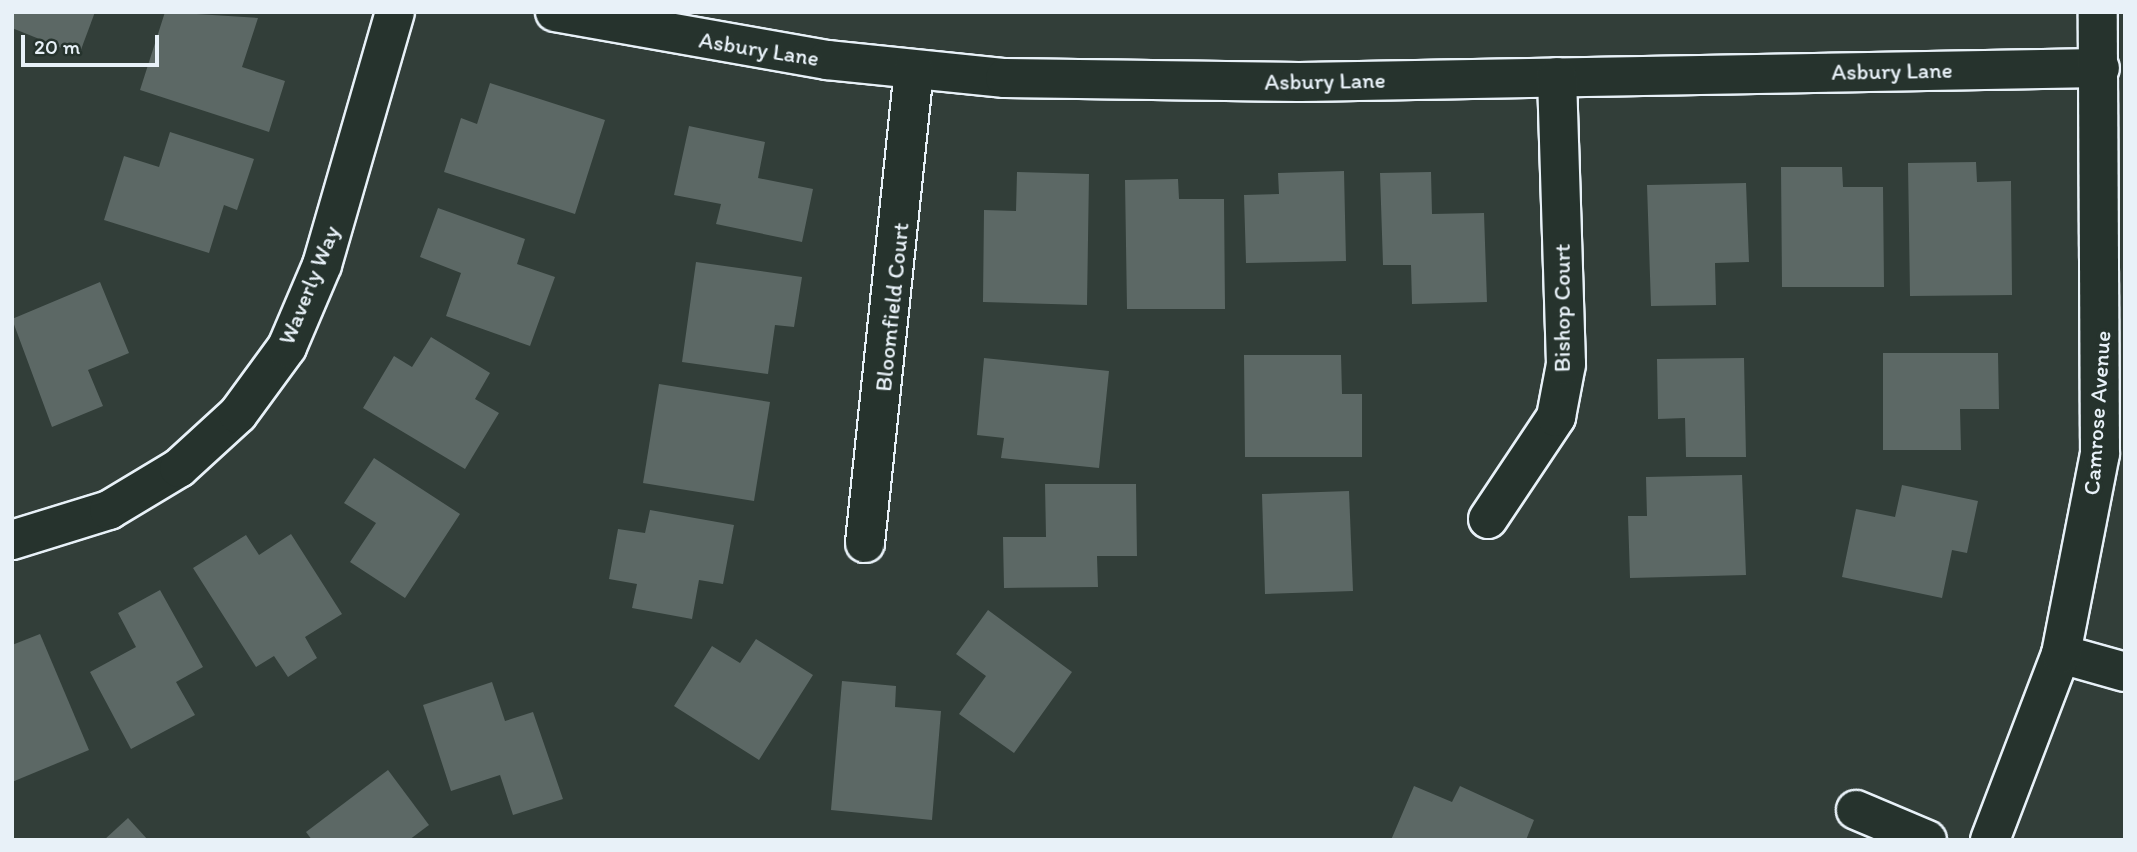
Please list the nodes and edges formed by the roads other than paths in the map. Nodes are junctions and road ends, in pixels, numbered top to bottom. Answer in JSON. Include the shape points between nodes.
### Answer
{"nodes":[{"id":1,"x":395,"y":12,"type":"edge"},
{"id":2,"x":555,"y":12,"type":"edge"},
{"id":3,"x":2098,"y":12,"type":"edge"},
{"id":4,"x":2100,"y":68,"type":"junction"},
{"id":5,"x":914,"y":70,"type":"junction"},
{"id":6,"x":1557,"y":76,"type":"junction"},
{"id":7,"x":1488,"y":519,"type":"dead end"},
{"id":8,"x":12,"y":540,"type":"edge"},
{"id":9,"x":865,"y":543,"type":"dead end"},
{"id":10,"x":2061,"y":654,"type":"junction"},
{"id":11,"x":2125,"y":673,"type":"edge"},
{"id":12,"x":1856,"y":810,"type":"dead end"},
{"id":13,"x":1927,"y":840,"type":"edge"},
{"id":14,"x":1990,"y":840,"type":"edge"}],
"edges":[{"from":1,"to":8,"type":"street","name":"Waverly Way","via":[[322,265],[278,358],[238,414],[179,468],[109,510]]},
{"from":2,"to":5,"type":"street","name":"Asbury Lane"},
{"from":3,"to":4,"type":"street","name":"Camrose Avenue"},
{"from":4,"to":6,"type":"street","name":"Asbury Lane"},
{"from":4,"to":10,"type":"street","name":"Camrose Avenue","via":[[2099,454]]},
{"from":5,"to":6,"type":"street","name":"Asbury Lane","via":[[1132,82]]},
{"from":5,"to":9,"type":"street","name":"Bloomfield Court"},
{"from":6,"to":7,"type":"street","name":"Bishop Court","via":[[1566,364],[1556,416]]},
{"from":10,"to":11,"type":"street"},
{"from":10,"to":14,"type":"street","name":"Camrose Avenue"},
{"from":12,"to":13,"type":"street"}]}
